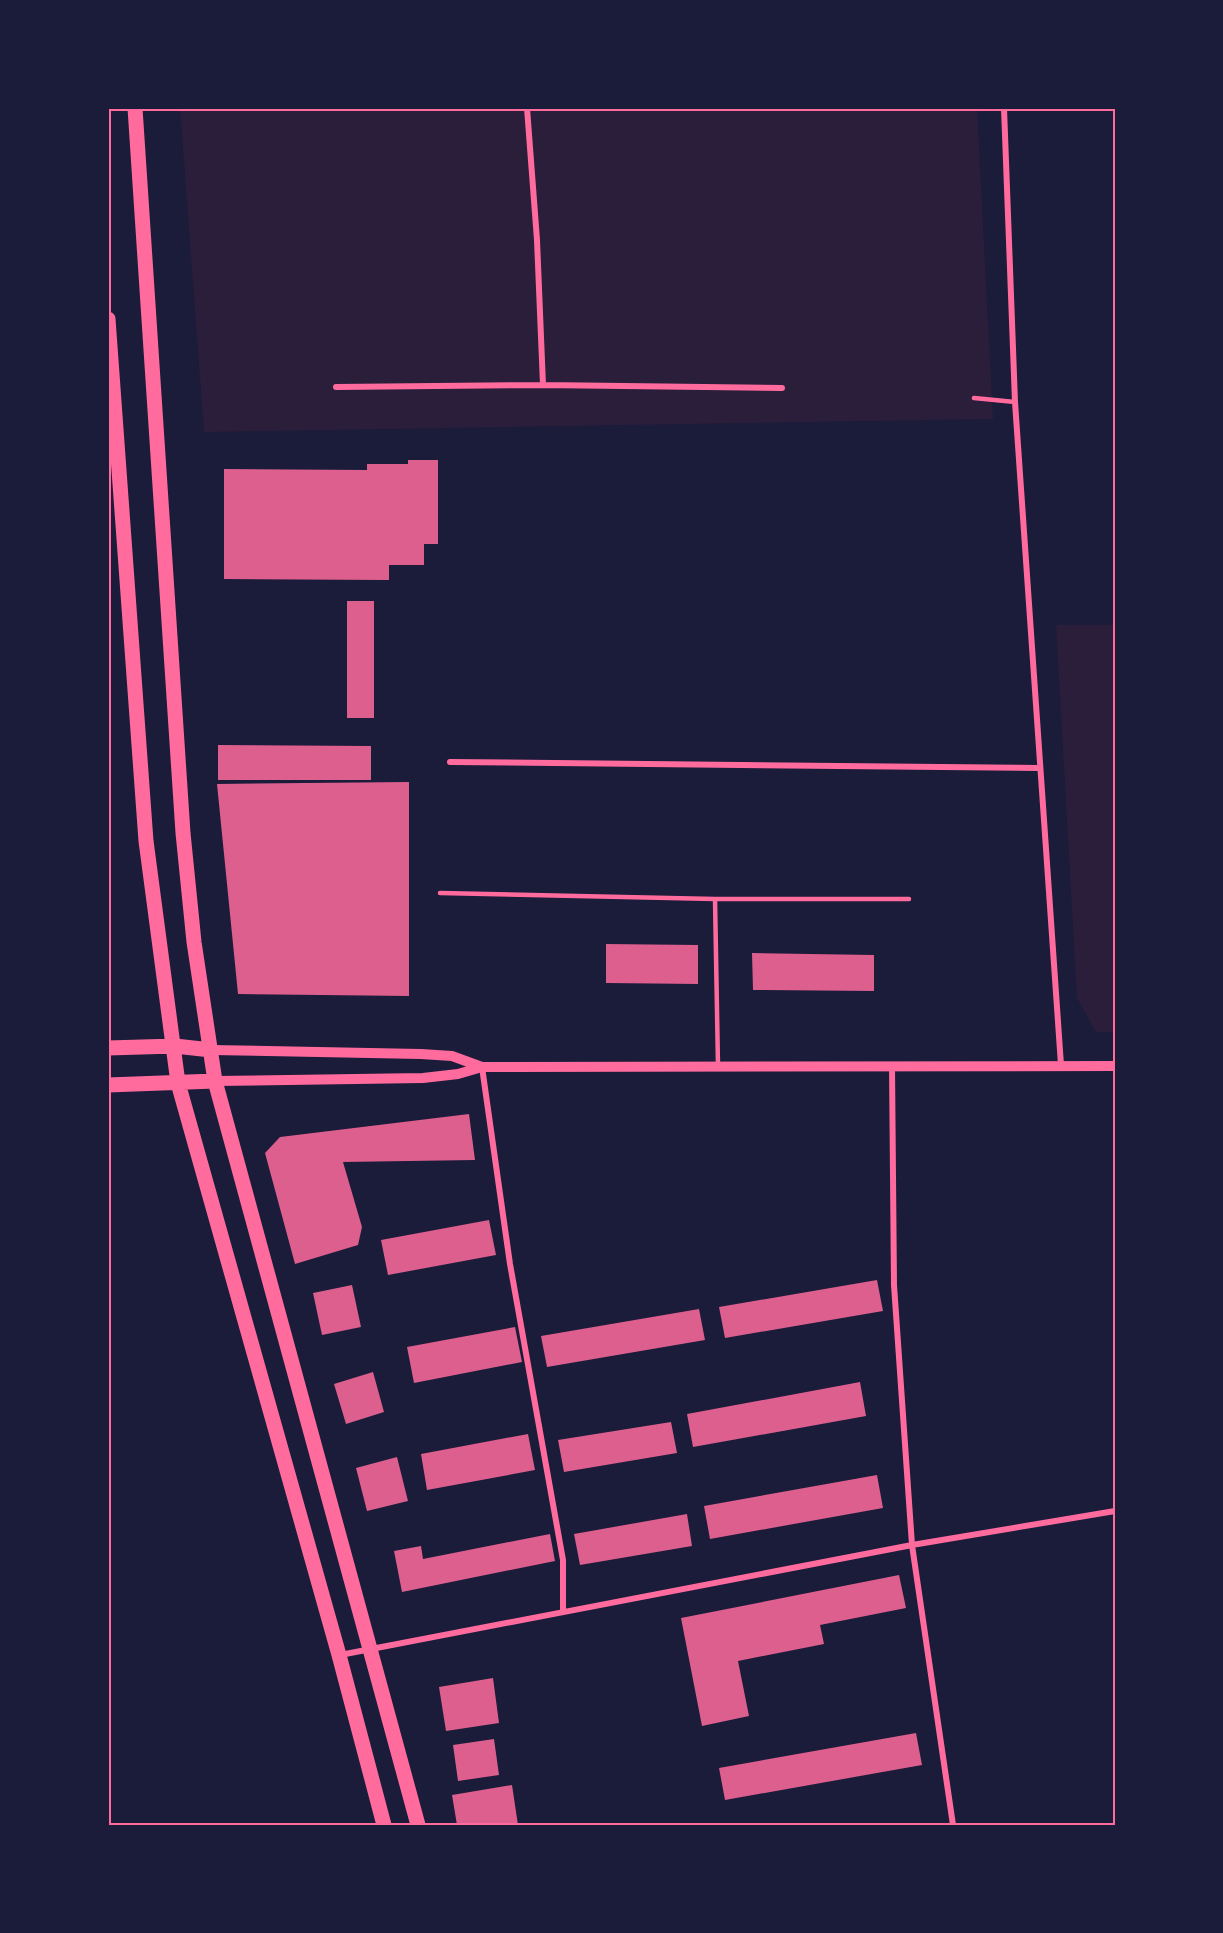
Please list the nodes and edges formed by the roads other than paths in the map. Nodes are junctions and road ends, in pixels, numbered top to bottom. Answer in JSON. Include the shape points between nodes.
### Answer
{"nodes":[{"id":1,"x":135,"y":108,"type":"edge"},
{"id":2,"x":527,"y":108,"type":"edge"},
{"id":3,"x":1004,"y":108,"type":"edge"},
{"id":4,"x":108,"y":319,"type":"edge"},
{"id":5,"x":543,"y":385,"type":"junction"},
{"id":6,"x":336,"y":387,"type":"dead end"},
{"id":7,"x":782,"y":388,"type":"dead end"},
{"id":8,"x":974,"y":398,"type":"dead end"},
{"id":9,"x":1015,"y":402,"type":"junction"},
{"id":10,"x":450,"y":762,"type":"dead end"},
{"id":11,"x":1040,"y":768,"type":"junction"},
{"id":12,"x":440,"y":893,"type":"dead end"},
{"id":13,"x":909,"y":898,"type":"dead end"},
{"id":14,"x":715,"y":899,"type":"junction"},
{"id":15,"x":175,"y":1047,"type":"junction"},
{"id":16,"x":108,"y":1048,"type":"edge"},
{"id":17,"x":211,"y":1050,"type":"junction"},
{"id":18,"x":1061,"y":1065,"type":"junction"},
{"id":19,"x":718,"y":1066,"type":"junction"},
{"id":20,"x":892,"y":1066,"type":"junction"},
{"id":21,"x":1115,"y":1066,"type":"edge"},
{"id":22,"x":482,"y":1067,"type":"junction"},
{"id":23,"x":215,"y":1081,"type":"junction"},
{"id":24,"x":178,"y":1083,"type":"junction"},
{"id":25,"x":108,"y":1085,"type":"edge"},
{"id":26,"x":1115,"y":1511,"type":"edge"},
{"id":27,"x":912,"y":1545,"type":"junction"},
{"id":28,"x":563,"y":1612,"type":"junction"},
{"id":29,"x":369,"y":1650,"type":"junction"},
{"id":30,"x":339,"y":1656,"type":"junction"},
{"id":31,"x":384,"y":1825,"type":"edge"},
{"id":32,"x":418,"y":1825,"type":"edge"},
{"id":33,"x":953,"y":1825,"type":"edge"}],
"edges":[{"from":1,"to":17,"type":"main road","via":[[183,833],[194,942]]},
{"from":2,"to":5,"type":"street"},
{"from":3,"to":9,"type":"street"},
{"from":4,"to":15,"type":"main road","via":[[146,841]]},
{"from":5,"to":6,"type":"street"},
{"from":5,"to":7,"type":"street"},
{"from":8,"to":9,"type":"lane"},
{"from":9,"to":11,"type":"street"},
{"from":10,"to":11,"type":"street"},
{"from":11,"to":18,"type":"street"},
{"from":12,"to":14,"type":"lane"},
{"from":13,"to":14,"type":"lane"},
{"from":14,"to":19,"type":"lane"},
{"from":15,"to":16,"type":"main road"},
{"from":15,"to":17,"type":"main road"},
{"from":15,"to":24,"type":"main road"},
{"from":17,"to":22,"type":"street","via":[[421,1054],[452,1056]]},
{"from":17,"to":23,"type":"main road"},
{"from":18,"to":20,"type":"street"},
{"from":18,"to":21,"type":"street"},
{"from":19,"to":20,"type":"street"},
{"from":19,"to":22,"type":"street"},
{"from":20,"to":27,"type":"street","via":[[894,1284]]},
{"from":22,"to":23,"type":"street","via":[[423,1078]]},
{"from":22,"to":28,"type":"street","via":[[510,1264],[563,1560]]},
{"from":23,"to":24,"type":"main road"},
{"from":23,"to":29,"type":"main road"},
{"from":24,"to":25,"type":"main road"},
{"from":24,"to":30,"type":"main road"},
{"from":26,"to":27,"type":"street"},
{"from":27,"to":28,"type":"street"},
{"from":27,"to":33,"type":"street"},
{"from":28,"to":29,"type":"street"},
{"from":29,"to":30,"type":"street"},
{"from":29,"to":32,"type":"main road"},
{"from":30,"to":31,"type":"main road"}]}
